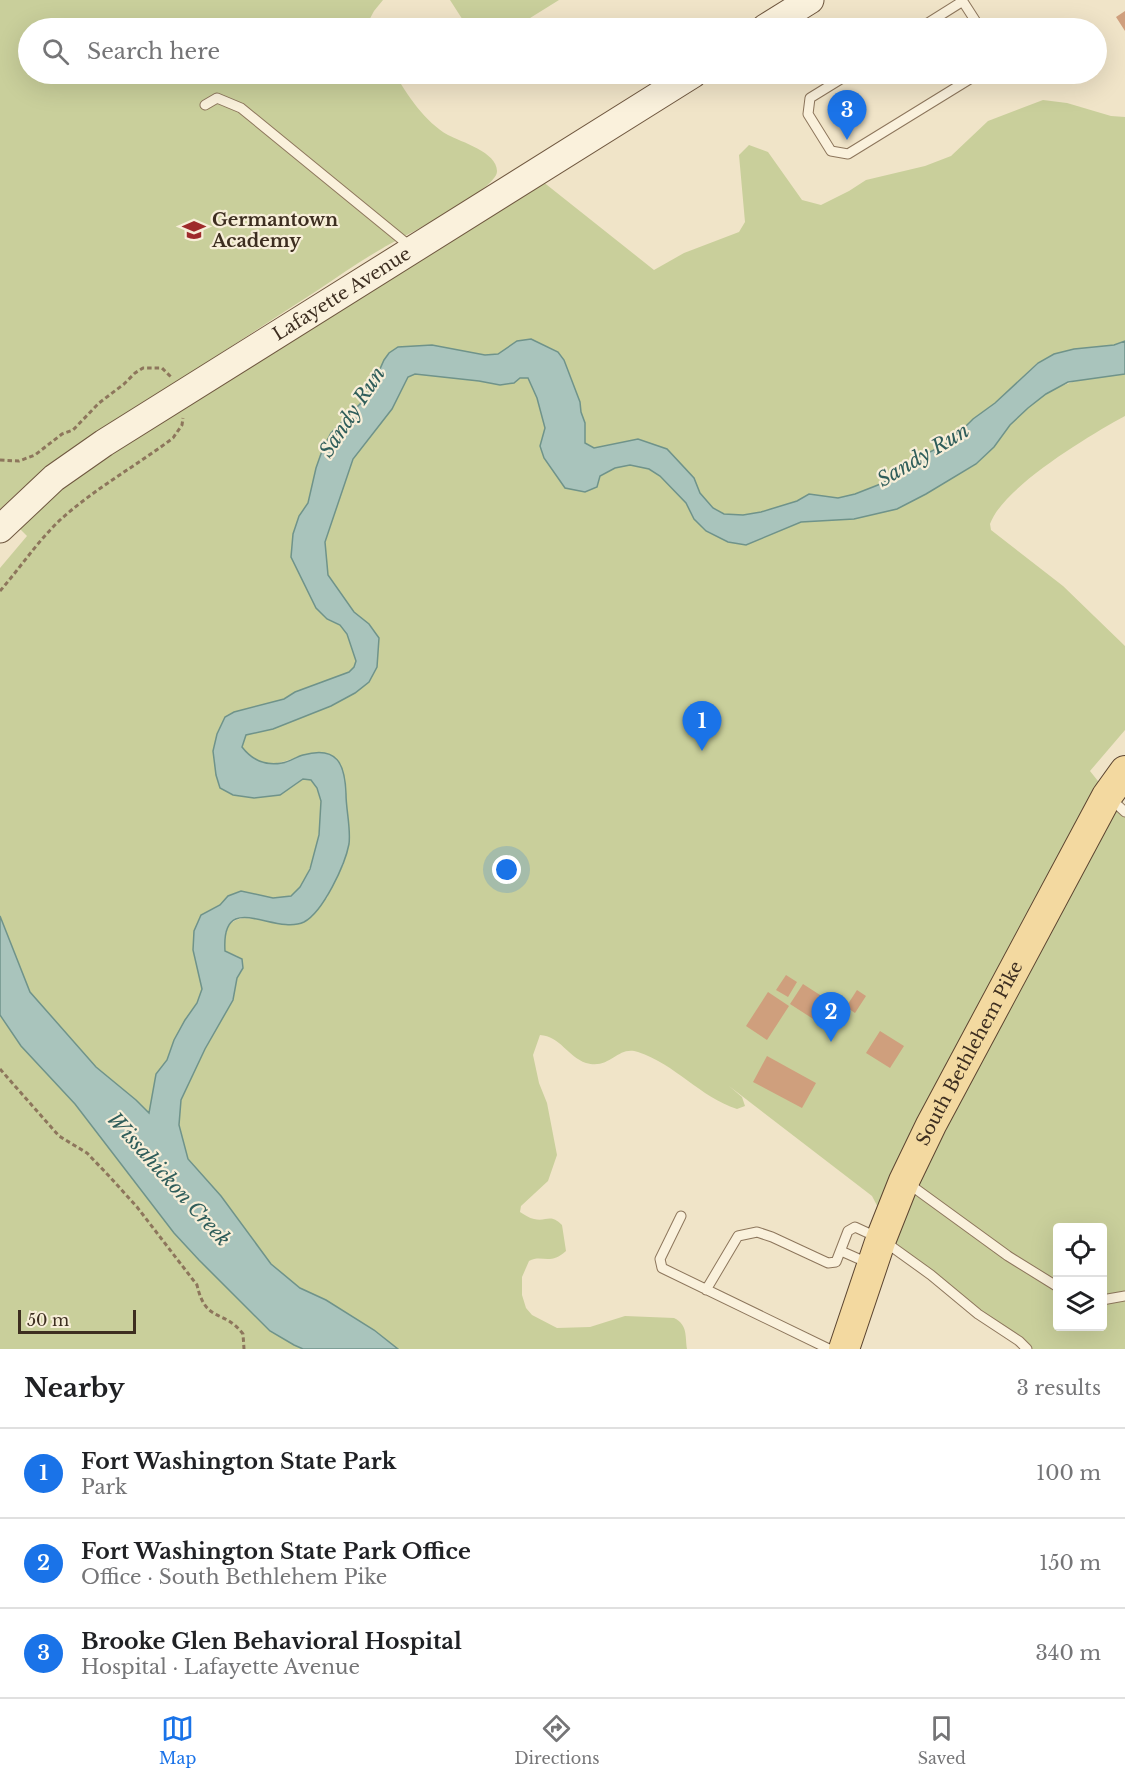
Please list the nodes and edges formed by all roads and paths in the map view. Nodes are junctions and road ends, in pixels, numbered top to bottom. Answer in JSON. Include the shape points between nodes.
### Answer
{"nodes":[{"id":1,"x":810,"y":0,"type":"edge"},
{"id":2,"x":963,"y":1,"type":"edge"},
{"id":3,"x":781,"y":18,"type":"edge"},
{"id":4,"x":936,"y":18,"type":"edge"},
{"id":5,"x":974,"y":18,"type":"edge"},
{"id":6,"x":677,"y":84,"type":"edge"},
{"id":7,"x":833,"y":84,"type":"edge"},
{"id":8,"x":962,"y":84,"type":"edge"},
{"id":9,"x":205,"y":105,"type":"dead end"},
{"id":10,"x":413,"y":249,"type":"junction"},
{"id":11,"x":175,"y":384,"type":"dead end"},
{"id":12,"x":183,"y":415,"type":"dead end"},
{"id":13,"x":0,"y":460,"type":"edge"},
{"id":14,"x":0,"y":530,"type":"edge"},
{"id":15,"x":0,"y":591,"type":"edge"},
{"id":16,"x":1125,"y":771,"type":"edge"},
{"id":17,"x":1116,"y":804,"type":"edge"},
{"id":18,"x":0,"y":1070,"type":"edge"},
{"id":19,"x":904,"y":1181,"type":"junction"},
{"id":20,"x":681,"y":1216,"type":"dead end"},
{"id":21,"x":841,"y":1251,"type":"junction"},
{"id":22,"x":877,"y":1252,"type":"junction"},
{"id":23,"x":1053,"y":1284,"type":"edge"},
{"id":24,"x":706,"y":1290,"type":"junction"},
{"id":25,"x":1125,"y":1296,"type":"edge"},
{"id":26,"x":1107,"y":1299,"type":"edge"},
{"id":27,"x":244,"y":1349,"type":"edge"},
{"id":28,"x":829,"y":1349,"type":"edge"},
{"id":29,"x":844,"y":1349,"type":"edge"},
{"id":30,"x":1027,"y":1349,"type":"edge"}],
"edges":[{"from":1,"to":3,"type":"main road"},
{"from":2,"to":4,"type":"lane"},
{"from":2,"to":5,"type":"lane"},
{"from":6,"to":10,"type":"main road","name":"Lafayette Avenue"},
{"from":7,"to":8,"type":"lane","via":[[810,98],[808,114],[831,151],[848,154]]},
{"from":9,"to":10,"type":"lane","via":[[217,98],[241,108]]},
{"from":10,"to":14,"type":"main road","name":"Lafayette Avenue","via":[[104,443],[54,478]]},
{"from":11,"to":13,"type":"path","via":[[162,368],[143,368],[72,430],[35,455],[19,461]]},
{"from":12,"to":15,"type":"path","via":[[182,425],[173,438],[69,513],[34,547]]},
{"from":16,"to":17,"type":"main road","name":"South Bethlehem Pike"},
{"from":17,"to":19,"type":"main road","name":"South Bethlehem Pike","via":[[931,1125]]},
{"from":18,"to":27,"type":"path","via":[[59,1136],[87,1153],[137,1208],[198,1285],[206,1308],[228,1319],[243,1334]]},
{"from":19,"to":22,"type":"main road","name":"South Bethlehem Pike"},
{"from":19,"to":23,"type":"lane"},
{"from":20,"to":24,"type":"lane","via":[[660,1258],[662,1268]]},
{"from":21,"to":22,"type":"lane"},
{"from":21,"to":22,"type":"lane","via":[[848,1231],[855,1227]]},
{"from":21,"to":24,"type":"lane","via":[[836,1262],[828,1263],[757,1232],[738,1236]]},
{"from":22,"to":29,"type":"main road","name":"South Bethlehem Pike"},
{"from":22,"to":30,"type":"lane","via":[[931,1275]]},
{"from":24,"to":28,"type":"lane"},
{"from":25,"to":26,"type":"lane"}]}
